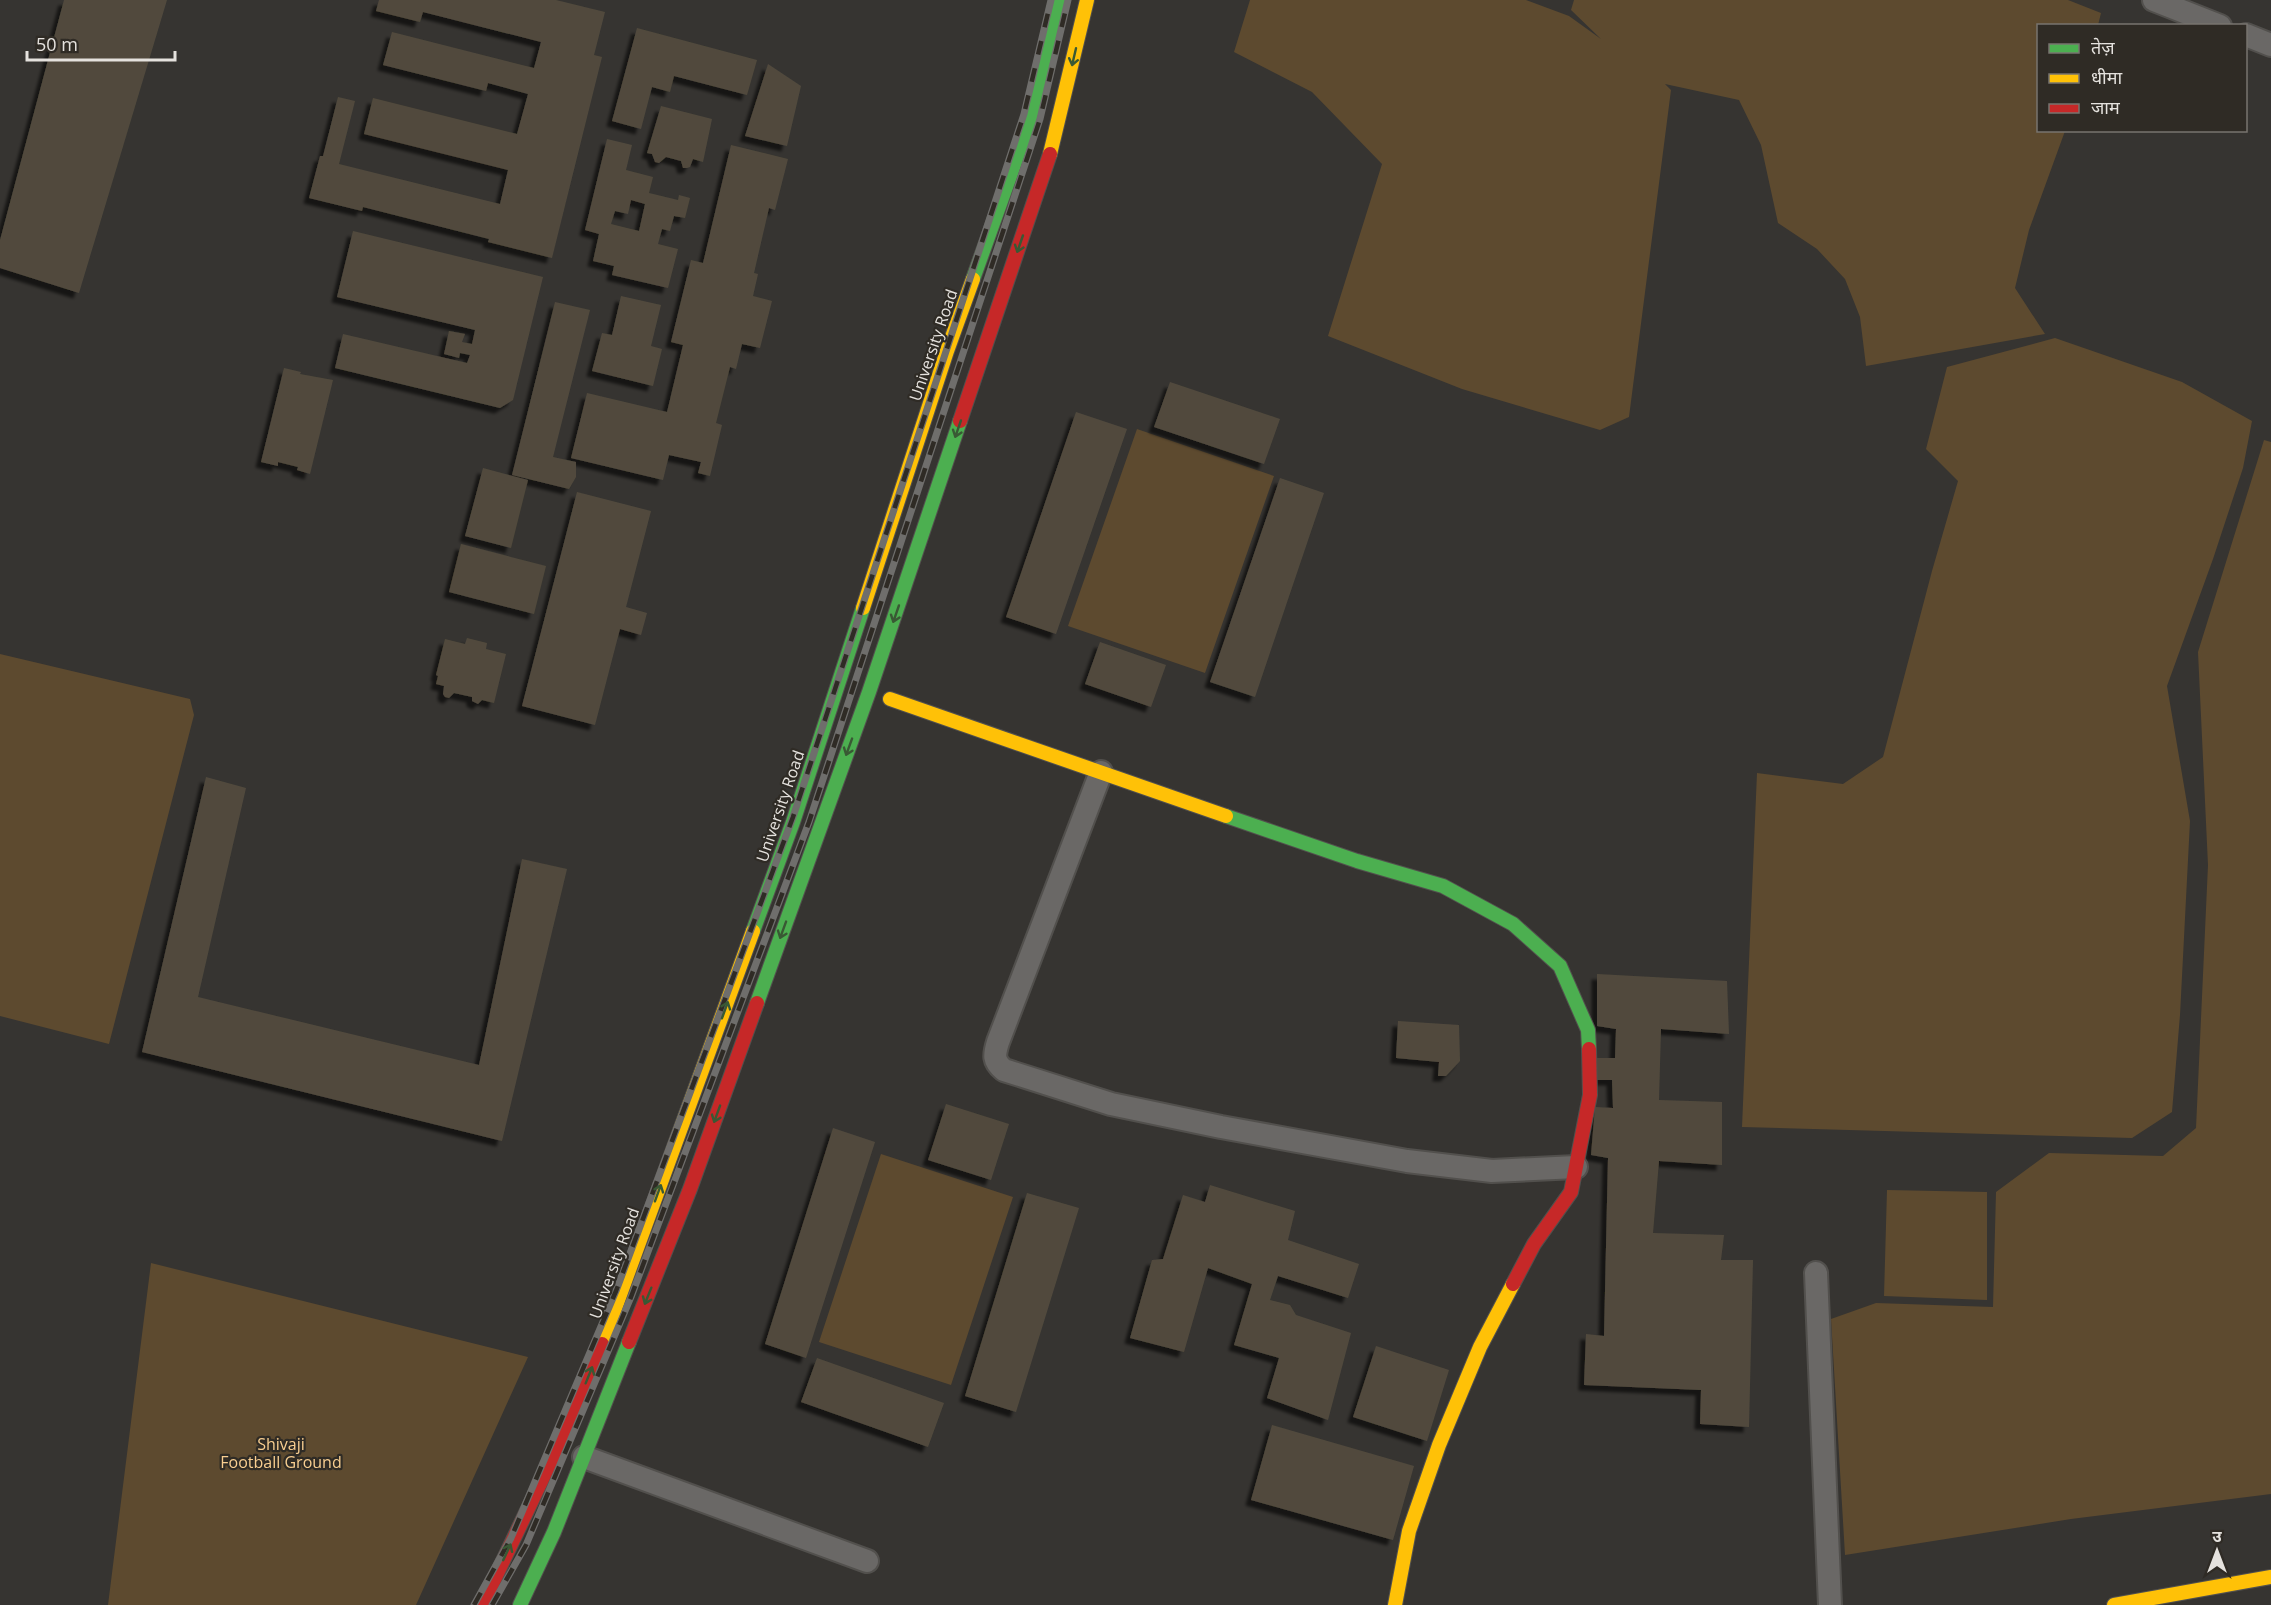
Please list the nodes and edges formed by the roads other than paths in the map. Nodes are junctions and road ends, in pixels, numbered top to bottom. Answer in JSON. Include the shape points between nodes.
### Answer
{"nodes":[{"id":1,"x":1060,"y":0,"type":"edge"},
{"id":2,"x":1087,"y":0,"type":"edge"},
{"id":3,"x":2154,"y":0,"type":"edge"},
{"id":4,"x":2215,"y":24,"type":"edge"},
{"id":5,"x":2247,"y":35,"type":"edge"},
{"id":6,"x":2271,"y":45,"type":"edge"},
{"id":7,"x":890,"y":699,"type":"dead end"},
{"id":8,"x":1101,"y":772,"type":"junction"},
{"id":9,"x":1576,"y":1167,"type":"junction"},
{"id":10,"x":1816,"y":1273,"type":"dead end"},
{"id":11,"x":602,"y":1343,"type":"junction"},
{"id":12,"x":625,"y":1353,"type":"junction"},
{"id":13,"x":584,"y":1457,"type":"junction"},
{"id":14,"x":867,"y":1561,"type":"dead end"},
{"id":15,"x":2271,"y":1577,"type":"edge"},
{"id":16,"x":482,"y":1605,"type":"edge"},
{"id":17,"x":520,"y":1605,"type":"edge"},
{"id":18,"x":1395,"y":1605,"type":"edge"},
{"id":19,"x":1830,"y":1605,"type":"edge"},
{"id":20,"x":2114,"y":1605,"type":"edge"}],
"edges":[{"from":11,"to":1,"type":"main road","name":"University Road","one_way":true,"via":[[794,822],[947,351],[1028,126]]},
{"from":2,"to":12,"type":"main road","one_way":true,"via":[[1055,140],[872,685],[690,1189]]},
{"from":3,"to":4,"type":"street"},
{"from":5,"to":6,"type":"street"},
{"from":7,"to":8,"type":"main road"},
{"from":8,"to":9,"type":"main road","via":[[1357,861],[1443,886],[1513,924],[1560,966],[1588,1030],[1590,1095]]},
{"from":8,"to":9,"type":"street","via":[[994,1054],[996,1063],[1004,1070],[1111,1104],[1407,1161],[1492,1171]]},
{"from":9,"to":18,"type":"main road","via":[[1571,1192],[1534,1244],[1504,1300],[1439,1445],[1409,1530]]},
{"from":10,"to":19,"type":"street"},
{"from":11,"to":12,"type":"main road"},
{"from":16,"to":11,"type":"main road","name":"University Road","one_way":true,"via":[[578,1404]]},
{"from":12,"to":13,"type":"main road"},
{"from":13,"to":14,"type":"street"},
{"from":13,"to":17,"type":"main road"},
{"from":15,"to":20,"type":"main road"}]}
